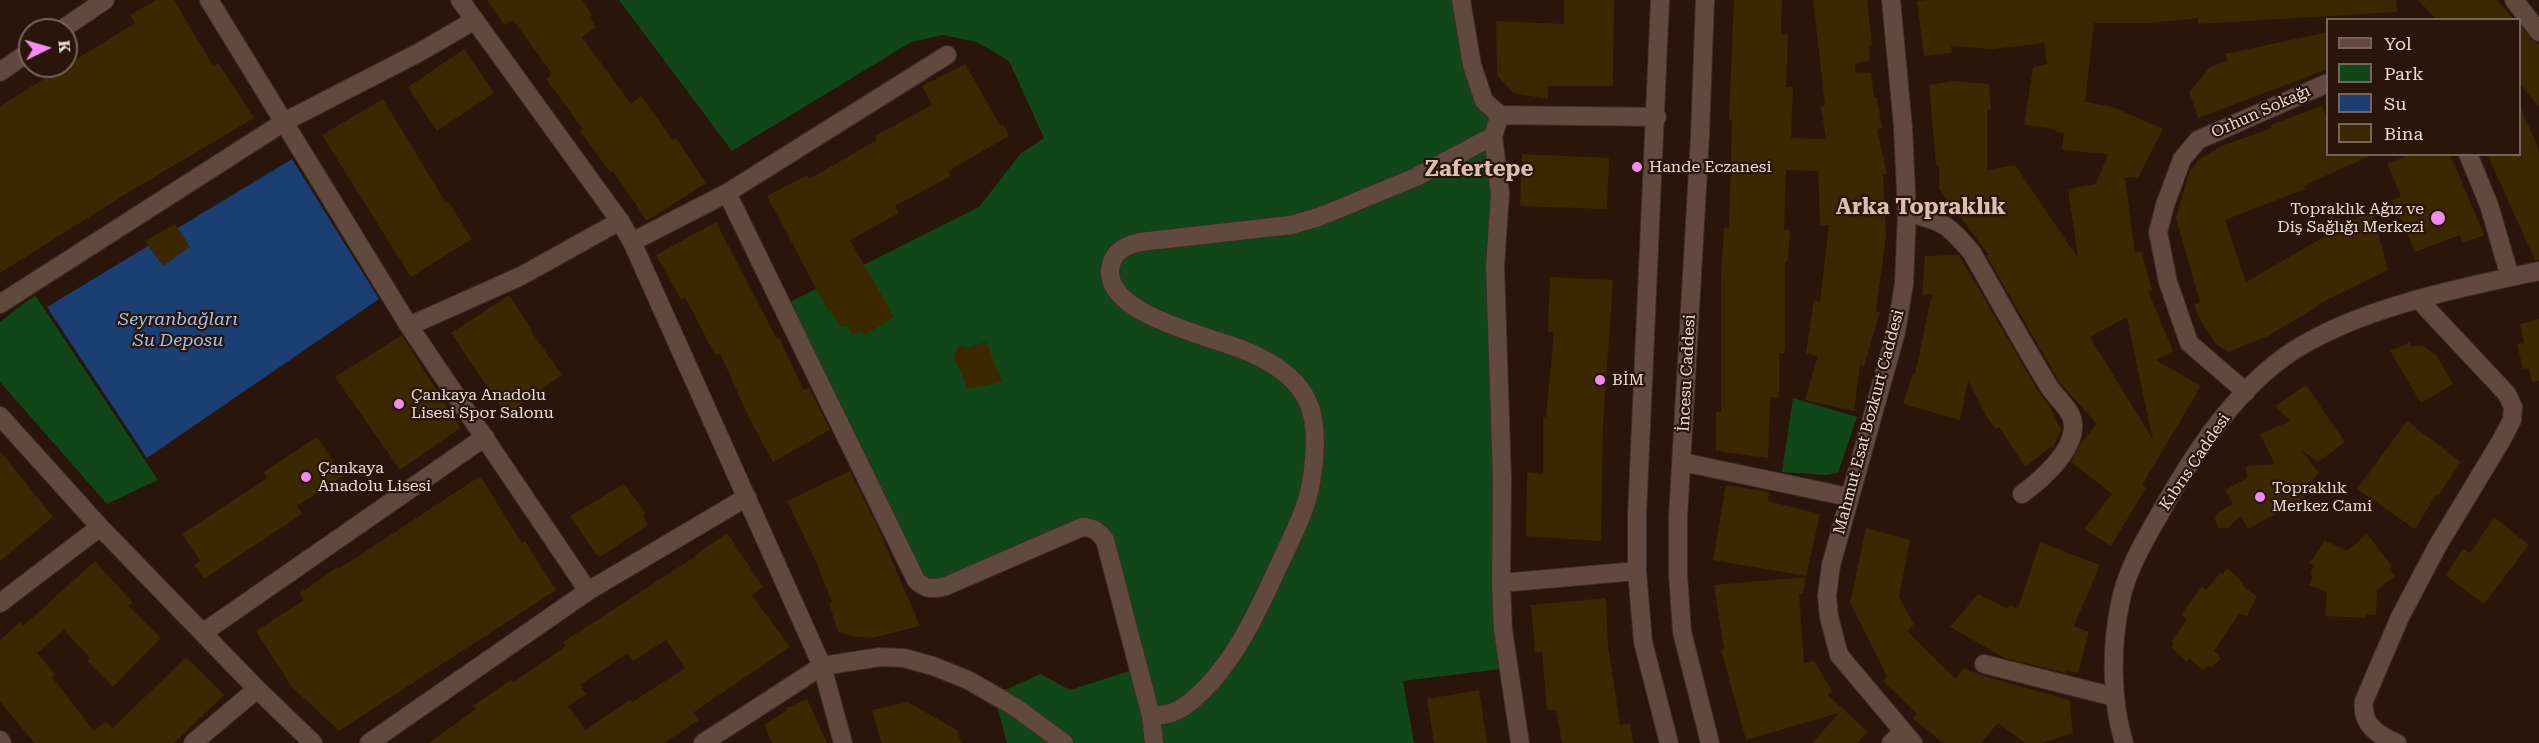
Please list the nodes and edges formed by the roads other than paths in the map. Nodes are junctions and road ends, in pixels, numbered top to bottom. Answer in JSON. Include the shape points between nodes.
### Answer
{"nodes":[{"id":1,"x":105,"y":0,"type":"edge"},
{"id":2,"x":209,"y":0,"type":"edge"},
{"id":3,"x":460,"y":0,"type":"edge"},
{"id":4,"x":1461,"y":0,"type":"edge"},
{"id":5,"x":1660,"y":0,"type":"edge"},
{"id":6,"x":1705,"y":0,"type":"edge"},
{"id":7,"x":1891,"y":0,"type":"edge"},
{"id":8,"x":2514,"y":0,"type":"edge"},
{"id":9,"x":78,"y":18,"type":"edge"},
{"id":10,"x":475,"y":20,"type":"junction"},
{"id":11,"x":2539,"y":32,"type":"edge"},
{"id":12,"x":947,"y":55,"type":"dead end"},
{"id":13,"x":18,"y":59,"type":"edge"},
{"id":14,"x":0,"y":72,"type":"edge"},
{"id":15,"x":2326,"y":84,"type":"edge"},
{"id":16,"x":1500,"y":115,"type":"junction"},
{"id":17,"x":1657,"y":117,"type":"junction"},
{"id":18,"x":284,"y":122,"type":"junction"},
{"id":19,"x":1492,"y":136,"type":"junction"},
{"id":20,"x":2469,"y":156,"type":"edge"},
{"id":21,"x":726,"y":193,"type":"junction"},
{"id":22,"x":1907,"y":213,"type":"junction"},
{"id":23,"x":620,"y":221,"type":"junction"},
{"id":24,"x":632,"y":242,"type":"junction"},
{"id":25,"x":2539,"y":271,"type":"edge"},
{"id":26,"x":2510,"y":277,"type":"junction"},
{"id":27,"x":2419,"y":300,"type":"junction"},
{"id":28,"x":0,"y":304,"type":"edge"},
{"id":29,"x":409,"y":326,"type":"junction"},
{"id":30,"x":2246,"y":392,"type":"junction"},
{"id":31,"x":0,"y":416,"type":"edge"},
{"id":32,"x":484,"y":437,"type":"junction"},
{"id":33,"x":1682,"y":462,"type":"junction"},
{"id":34,"x":2022,"y":494,"type":"dead end"},
{"id":35,"x":747,"y":497,"type":"junction"},
{"id":36,"x":1849,"y":497,"type":"junction"},
{"id":37,"x":100,"y":527,"type":"junction"},
{"id":38,"x":1637,"y":571,"type":"junction"},
{"id":39,"x":1501,"y":583,"type":"junction"},
{"id":40,"x":588,"y":591,"type":"junction"},
{"id":41,"x":4,"y":592,"type":"edge"},
{"id":42,"x":204,"y":632,"type":"junction"},
{"id":43,"x":1984,"y":664,"type":"dead end"},
{"id":44,"x":822,"y":666,"type":"junction"},
{"id":45,"x":257,"y":689,"type":"junction"},
{"id":46,"x":2115,"y":697,"type":"junction"},
{"id":47,"x":1151,"y":716,"type":"junction"},
{"id":48,"x":1902,"y":739,"type":"edge"},
{"id":49,"x":193,"y":743,"type":"edge"},
{"id":50,"x":313,"y":743,"type":"edge"},
{"id":51,"x":369,"y":743,"type":"edge"},
{"id":52,"x":703,"y":743,"type":"edge"},
{"id":53,"x":843,"y":743,"type":"edge"},
{"id":54,"x":1064,"y":743,"type":"edge"},
{"id":55,"x":1154,"y":743,"type":"edge"},
{"id":56,"x":1520,"y":743,"type":"edge"},
{"id":57,"x":1669,"y":743,"type":"edge"},
{"id":58,"x":1710,"y":743,"type":"edge"},
{"id":59,"x":2124,"y":743,"type":"edge"},
{"id":60,"x":2397,"y":743,"type":"edge"}],
"edges":[{"from":1,"to":9,"type":"street"},
{"from":2,"to":18,"type":"street"},
{"from":3,"to":10,"type":"street"},
{"from":4,"to":16,"type":"street","via":[[1472,65],[1484,101]]},
{"from":5,"to":17,"type":"street"},
{"from":6,"to":33,"type":"street","name":"İncesu Caddesi"},
{"from":7,"to":22,"type":"street","name":"Mahmut Esat Bozkurt Caddesi"},
{"from":8,"to":11,"type":"street"},
{"from":10,"to":18,"type":"street"},
{"from":10,"to":23,"type":"street"},
{"from":12,"to":21,"type":"street"},
{"from":13,"to":14,"type":"street"},
{"from":15,"to":30,"type":"street","name":"Orhun Sokağı","via":[[2198,140],[2182,159],[2165,205],[2158,232],[2168,282],[2189,342]]},
{"from":16,"to":17,"type":"street"},
{"from":16,"to":19,"type":"street"},
{"from":17,"to":38,"type":"street"},
{"from":18,"to":28,"type":"street"},
{"from":18,"to":29,"type":"street"},
{"from":19,"to":39,"type":"street","via":[[1500,194],[1495,266]]},
{"from":19,"to":47,"type":"street","via":[[1416,177],[1300,222],[1140,242],[1115,254],[1110,281],[1126,301],[1177,328],[1251,353],[1282,370],[1300,387],[1309,404],[1314,431],[1311,484],[1298,525],[1249,627],[1228,659],[1190,703],[1173,712]]},
{"from":20,"to":26,"type":"street","via":[[2489,205]]},
{"from":21,"to":24,"type":"street"},
{"from":21,"to":47,"type":"street","via":[[916,579],[930,588],[946,586],[1082,526],[1090,527],[1106,540]]},
{"from":22,"to":34,"type":"street","via":[[1946,224],[1966,246],[2048,386],[2073,417],[2074,430],[2063,454],[2044,477]]},
{"from":22,"to":36,"type":"street","name":"Mahmut Esat Bozkurt Caddesi","via":[[1904,284],[1896,332]]},
{"from":23,"to":24,"type":"street"},
{"from":23,"to":29,"type":"street","via":[[521,276]]},
{"from":24,"to":35,"type":"street"},
{"from":25,"to":26,"type":"street","name":"Kıbrıs Caddesi"},
{"from":26,"to":27,"type":"street","name":"Kıbrıs Caddesi"},
{"from":27,"to":30,"type":"street","name":"Kıbrıs Caddesi","via":[[2352,320],[2304,343]]},
{"from":27,"to":60,"type":"street","via":[[2507,394],[2513,407],[2512,420],[2501,441],[2400,617],[2364,701],[2362,713],[2367,724],[2383,738]]},
{"from":29,"to":32,"type":"street"},
{"from":30,"to":46,"type":"street","name":"Kıbrıs Caddesi","via":[[2217,424],[2178,482],[2129,572],[2115,640]]},
{"from":31,"to":37,"type":"street"},
{"from":32,"to":40,"type":"street"},
{"from":32,"to":42,"type":"street"},
{"from":33,"to":36,"type":"street"},
{"from":33,"to":58,"type":"street","name":"İncesu Caddesi","via":[[1678,574],[1682,632]]},
{"from":35,"to":40,"type":"street"},
{"from":35,"to":44,"type":"street"},
{"from":36,"to":48,"type":"street","name":"Mahmut Esat Bozkurt Caddesi","via":[[1827,596],[1833,638],[1839,655]]},
{"from":37,"to":41,"type":"street"},
{"from":37,"to":42,"type":"street"},
{"from":38,"to":39,"type":"street"},
{"from":38,"to":57,"type":"street","via":[[1643,642]]},
{"from":39,"to":56,"type":"street","via":[[1503,630]]},
{"from":40,"to":51,"type":"street"},
{"from":42,"to":45,"type":"street"},
{"from":43,"to":46,"type":"street"},
{"from":44,"to":52,"type":"street"},
{"from":44,"to":53,"type":"street"},
{"from":44,"to":54,"type":"street","via":[[880,657],[904,658],[933,666],[968,680],[1015,707]]},
{"from":45,"to":49,"type":"street"},
{"from":45,"to":50,"type":"street"},
{"from":46,"to":59,"type":"street","name":"Kıbrıs Caddesi"},
{"from":47,"to":55,"type":"street"}]}
